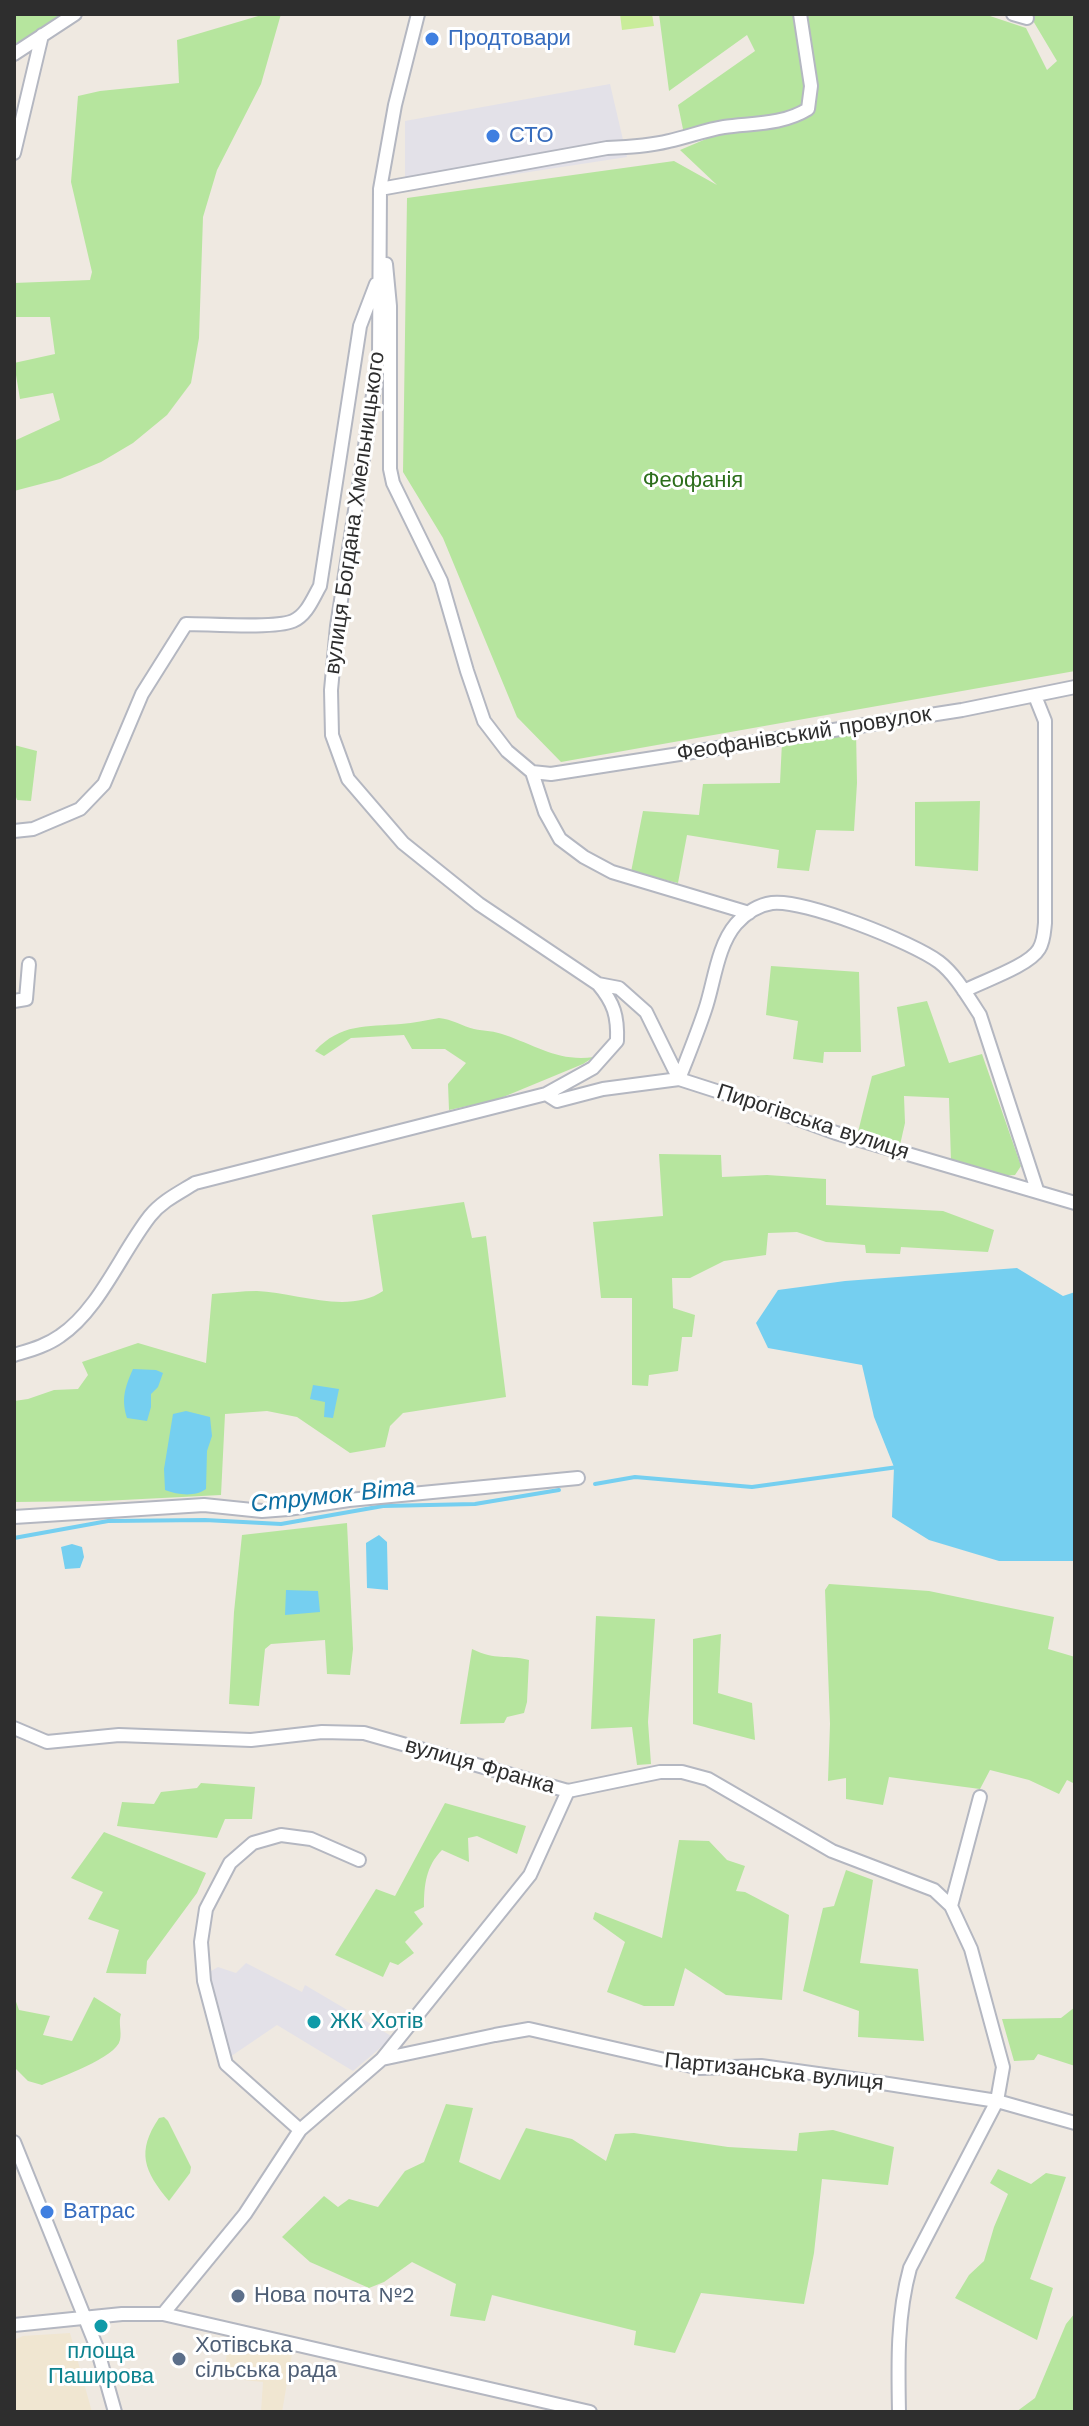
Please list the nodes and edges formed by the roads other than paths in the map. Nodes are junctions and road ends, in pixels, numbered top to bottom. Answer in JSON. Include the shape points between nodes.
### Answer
{"nodes":[{"id":1,"x":75,"y":14,"type":"edge"},
{"id":2,"x":418,"y":14,"type":"edge"},
{"id":3,"x":800,"y":14,"type":"edge"},
{"id":4,"x":1013,"y":14,"type":"edge"},
{"id":5,"x":1024,"y":14,"type":"edge"},
{"id":6,"x":42,"y":35,"type":"junction"},
{"id":7,"x":14,"y":54,"type":"edge"},
{"id":8,"x":14,"y":153,"type":"edge"},
{"id":9,"x":380,"y":189,"type":"junction"},
{"id":10,"x":381,"y":221,"type":"junction"},
{"id":11,"x":379,"y":276,"type":"junction"},
{"id":12,"x":1075,"y":687,"type":"edge"},
{"id":13,"x":1035,"y":696,"type":"junction"},
{"id":14,"x":532,"y":772,"type":"junction"},
{"id":15,"x":14,"y":831,"type":"edge"},
{"id":16,"x":749,"y":913,"type":"junction"},
{"id":17,"x":29,"y":964,"type":"dead end"},
{"id":18,"x":598,"y":984,"type":"junction"},
{"id":19,"x":964,"y":991,"type":"junction"},
{"id":20,"x":14,"y":1001,"type":"edge"},
{"id":21,"x":679,"y":1079,"type":"junction"},
{"id":22,"x":546,"y":1094,"type":"junction"},
{"id":23,"x":1037,"y":1190,"type":"junction"},
{"id":24,"x":1075,"y":1203,"type":"edge"},
{"id":25,"x":14,"y":1355,"type":"edge"},
{"id":26,"x":578,"y":1478,"type":"dead end"},
{"id":27,"x":14,"y":1517,"type":"edge"},
{"id":28,"x":14,"y":1728,"type":"edge"},
{"id":29,"x":568,"y":1791,"type":"junction"},
{"id":30,"x":980,"y":1797,"type":"dead end"},
{"id":31,"x":359,"y":1860,"type":"dead end"},
{"id":32,"x":951,"y":1906,"type":"junction"},
{"id":33,"x":382,"y":2059,"type":"junction"},
{"id":34,"x":997,"y":2101,"type":"junction"},
{"id":35,"x":1075,"y":2123,"type":"edge"},
{"id":36,"x":300,"y":2130,"type":"junction"},
{"id":37,"x":14,"y":2142,"type":"edge"},
{"id":38,"x":163,"y":2314,"type":"junction"},
{"id":39,"x":84,"y":2317,"type":"junction"},
{"id":40,"x":14,"y":2325,"type":"edge"},
{"id":41,"x":115,"y":2412,"type":"edge"},
{"id":42,"x":590,"y":2412,"type":"edge"},
{"id":43,"x":899,"y":2412,"type":"edge"}],
"edges":[{"from":1,"to":6,"type":"street"},
{"from":2,"to":9,"type":"street","name":"вулиця Богдана Хмельницького"},
{"from":3,"to":9,"type":"street","via":[[811,86],[808,109],[800,114]]},
{"from":4,"to":5,"type":"street","via":[[1027,18]]},
{"from":6,"to":7,"type":"street"},
{"from":6,"to":8,"type":"street"},
{"from":9,"to":10,"type":"street","name":"вулиця Богдана Хмельницького"},
{"from":10,"to":11,"type":"street","name":"вулиця Богдана Хмельницького"},
{"from":10,"to":14,"type":"street","via":[[390,306],[388,447],[393,483],[441,581],[484,721]]},
{"from":11,"to":15,"type":"street","via":[[360,326],[320,586],[307,609],[293,621],[270,624],[186,624],[142,694],[104,784],[80,809],[33,829]]},
{"from":11,"to":18,"type":"street","name":"вулиця Богдана Хмельницького","via":[[379,356],[337,626],[332,735],[348,779],[403,843],[479,904]]},
{"from":12,"to":13,"type":"street","name":"Феофанівський провулок"},
{"from":13,"to":14,"type":"street","name":"Феофанівський провулок","via":[[551,774]]},
{"from":13,"to":19,"type":"street","via":[[1045,721],[1043,940],[1028,960]]},
{"from":14,"to":16,"type":"street","via":[[560,839],[584,857],[612,872]]},
{"from":16,"to":19,"type":"street","via":[[775,903],[794,904],[892,938],[939,962]]},
{"from":16,"to":21,"type":"street","via":[[734,926],[721,952]]},
{"from":17,"to":20,"type":"street","via":[[26,999]]},
{"from":18,"to":21,"type":"street","via":[[619,988],[646,1012]]},
{"from":18,"to":22,"type":"street","name":"вулиця Богдана Хмельницького","via":[[618,1017],[617,1041],[593,1068]]},
{"from":19,"to":23,"type":"street","via":[[980,1015]]},
{"from":21,"to":22,"type":"street","via":[[557,1101]]},
{"from":21,"to":23,"type":"street","name":"Пирогівська вулиця","via":[[836,1133]]},
{"from":22,"to":25,"type":"street","name":"вулиця Богдана Хмельницького","via":[[195,1183],[151,1215],[78,1321],[40,1347]]},
{"from":23,"to":24,"type":"street","name":"Пирогівська вулиця"},
{"from":26,"to":27,"type":"street","via":[[275,1510],[204,1505]]},
{"from":28,"to":29,"type":"street","name":"вулиця Франка","via":[[47,1742],[119,1735],[251,1740],[364,1733]]},
{"from":29,"to":32,"type":"street","name":"вулиця Франка","via":[[660,1772],[708,1779],[832,1851],[934,1890]]},
{"from":29,"to":33,"type":"street","via":[[530,1875]]},
{"from":30,"to":32,"type":"street"},
{"from":31,"to":36,"type":"street","via":[[311,1839],[281,1835],[253,1843],[230,1863],[206,1909],[201,1942],[204,1981],[226,2064]]},
{"from":32,"to":34,"type":"street","via":[[971,1949],[1003,2067]]},
{"from":33,"to":34,"type":"street","name":"Партизанська вулиця","via":[[529,2029],[700,2068],[761,2066]]},
{"from":33,"to":36,"type":"street","name":"Партизанська вулиця"},
{"from":34,"to":35,"type":"street","name":"Партизанська вулиця"},
{"from":34,"to":43,"type":"street","via":[[910,2268],[902,2297]]},
{"from":36,"to":38,"type":"street","name":"Партизанська вулиця","via":[[245,2214]]},
{"from":37,"to":39,"type":"street"},
{"from":38,"to":39,"type":"street"},
{"from":38,"to":42,"type":"street"},
{"from":39,"to":40,"type":"street"},
{"from":39,"to":41,"type":"street"}]}
